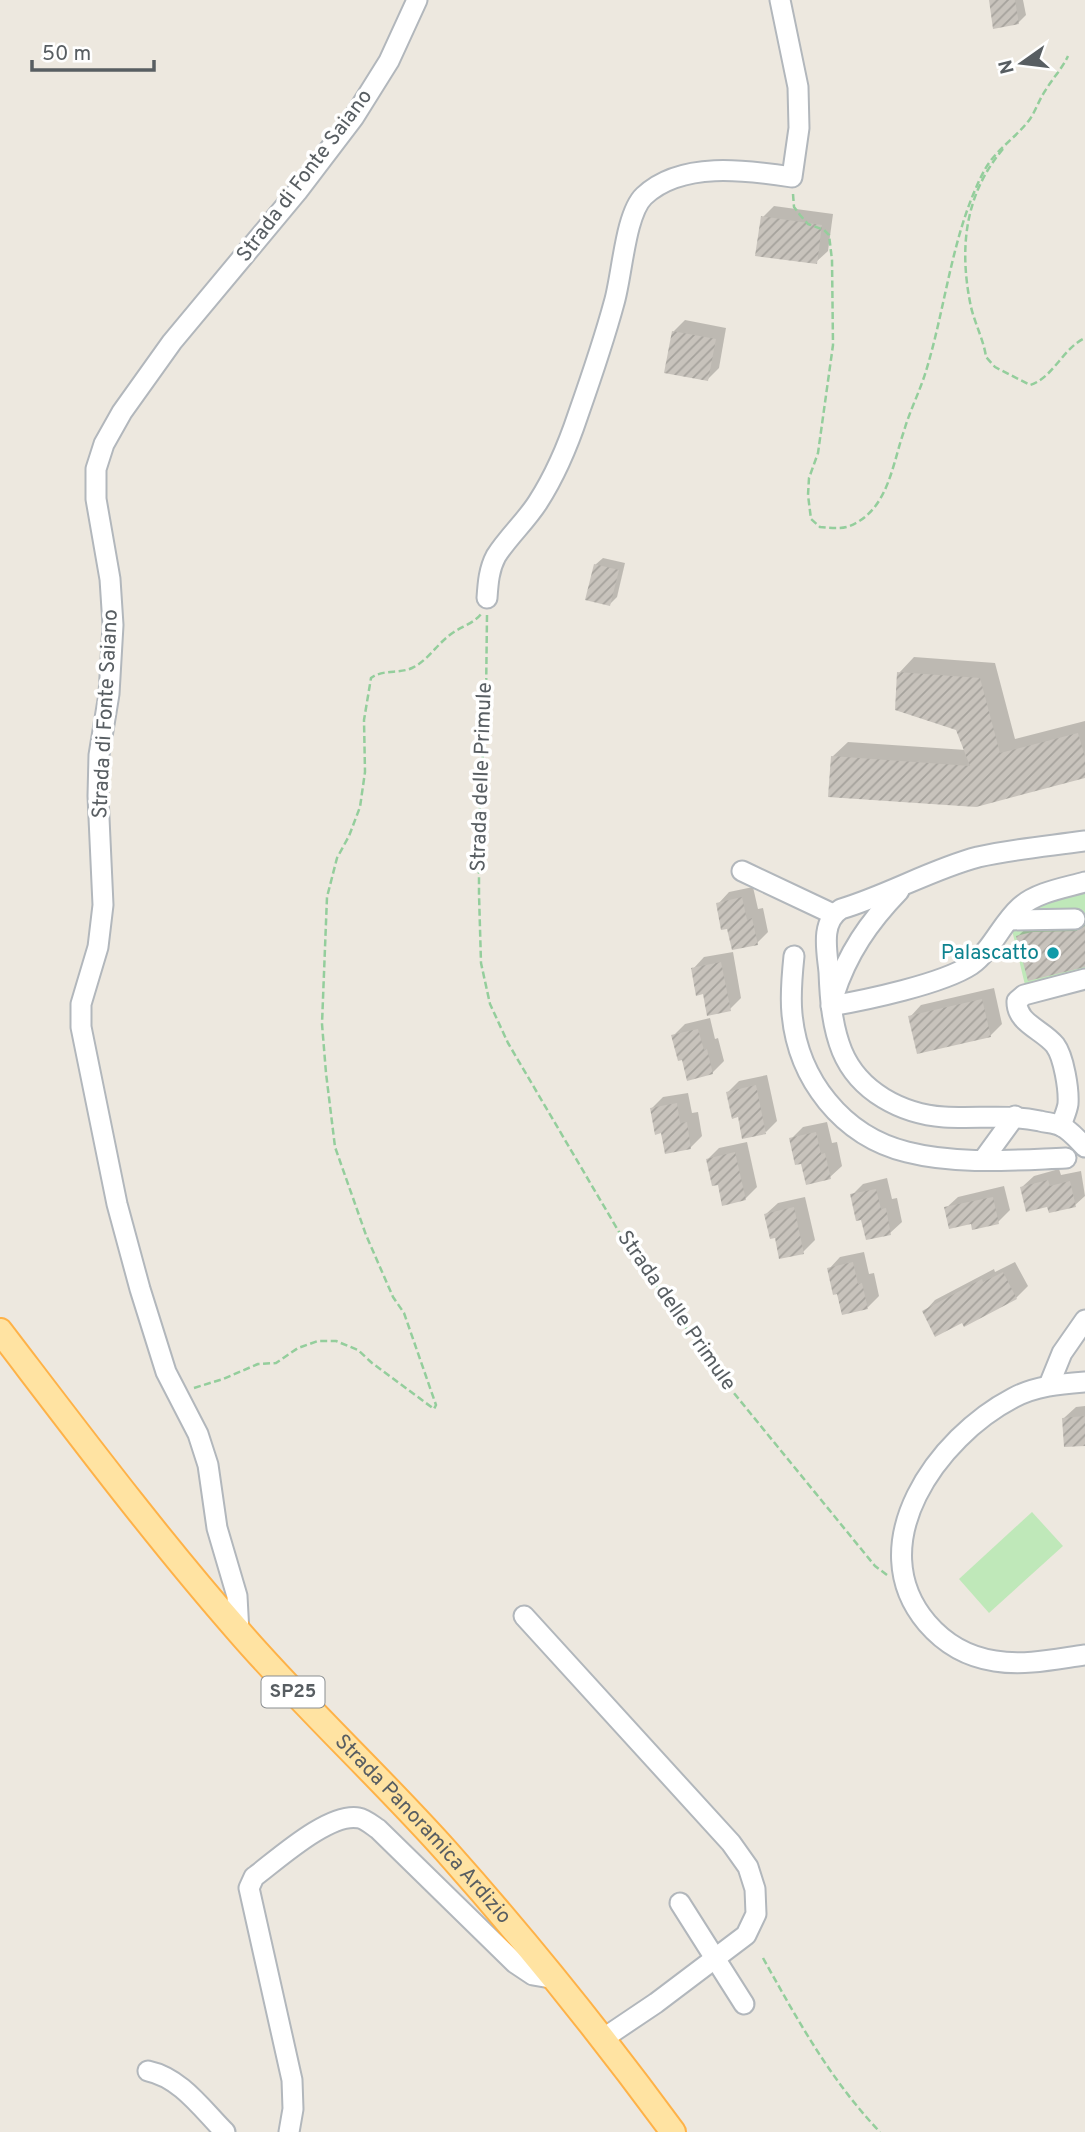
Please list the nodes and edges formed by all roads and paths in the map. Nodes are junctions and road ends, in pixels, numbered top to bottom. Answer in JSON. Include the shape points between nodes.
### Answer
{"nodes":[{"id":1,"x":418,"y":0,"type":"edge"},
{"id":2,"x":780,"y":0,"type":"edge"},
{"id":3,"x":1068,"y":56,"type":"dead end"},
{"id":4,"x":1038,"y":107,"type":"junction"},
{"id":5,"x":792,"y":177,"type":"junction"},
{"id":6,"x":1085,"y":338,"type":"edge"},
{"id":7,"x":487,"y":598,"type":"junction"},
{"id":8,"x":1085,"y":841,"type":"edge"},
{"id":9,"x":742,"y":871,"type":"dead end"},
{"id":10,"x":1085,"y":882,"type":"edge"},
{"id":11,"x":903,"y":887,"type":"junction"},
{"id":12,"x":833,"y":914,"type":"junction"},
{"id":13,"x":1074,"y":919,"type":"dead end"},
{"id":14,"x":1009,"y":920,"type":"junction"},
{"id":15,"x":794,"y":956,"type":"dead end"},
{"id":16,"x":1085,"y":979,"type":"edge"},
{"id":17,"x":831,"y":1006,"type":"junction"},
{"id":18,"x":1016,"y":1116,"type":"junction"},
{"id":19,"x":1076,"y":1135,"type":"edge"},
{"id":20,"x":1066,"y":1158,"type":"dead end"},
{"id":21,"x":984,"y":1160,"type":"junction"},
{"id":22,"x":1085,"y":1320,"type":"edge"},
{"id":23,"x":0,"y":1331,"type":"edge"},
{"id":24,"x":1085,"y":1382,"type":"edge"},
{"id":25,"x":1049,"y":1385,"type":"junction"},
{"id":26,"x":179,"y":1398,"type":"junction"},
{"id":27,"x":905,"y":1589,"type":"junction"},
{"id":28,"x":524,"y":1616,"type":"dead end"},
{"id":29,"x":239,"y":1633,"type":"junction"},
{"id":30,"x":1085,"y":1655,"type":"edge"},
{"id":31,"x":680,"y":1903,"type":"dead end"},
{"id":32,"x":762,"y":1958,"type":"dead end"},
{"id":33,"x":715,"y":1960,"type":"junction"},
{"id":34,"x":556,"y":1979,"type":"junction"},
{"id":35,"x":744,"y":2004,"type":"dead end"},
{"id":36,"x":604,"y":2038,"type":"junction"},
{"id":37,"x":148,"y":2071,"type":"dead end"},
{"id":38,"x":225,"y":2132,"type":"edge"},
{"id":39,"x":289,"y":2132,"type":"edge"},
{"id":40,"x":673,"y":2132,"type":"edge"},
{"id":41,"x":880,"y":2132,"type":"edge"}],
"edges":[{"from":1,"to":26,"type":"street","name":"Strada di Fonte Saiano","via":[[389,61],[354,117],[172,342],[122,412],[96,470],[113,625],[99,755],[103,905],[98,947],[81,1004],[81,1027],[117,1204],[166,1372]]},
{"from":2,"to":5,"type":"street","via":[[798,87],[799,128]]},
{"from":3,"to":4,"type":"path"},
{"from":4,"to":5,"type":"path","via":[[993,156],[978,183],[951,263],[926,373],[884,492],[869,513],[847,527],[820,527],[808,508],[809,478],[818,453],[834,345],[832,260],[829,235],[808,224],[794,207]]},
{"from":4,"to":6,"type":"path","via":[[988,168],[968,220],[964,257],[971,307],[986,357],[1026,384],[1035,384]]},
{"from":5,"to":7,"type":"street","via":[[753,171],[683,176],[656,186],[640,199],[632,216],[615,301],[562,458],[537,504],[496,557]]},
{"from":7,"to":26,"type":"path","via":[[475,621],[449,635],[424,660],[370,678],[360,807],[337,858],[325,925],[323,1035],[335,1147],[366,1235],[407,1319],[436,1405],[434,1409],[358,1350],[336,1341],[298,1348],[276,1363],[258,1364],[199,1385]]},
{"from":7,"to":27,"type":"path","name":"Strada delle Primule","via":[[479,894],[481,963],[490,1004],[508,1043],[622,1237],[720,1376],[875,1566]]},
{"from":8,"to":11,"type":"street","via":[[978,858]]},
{"from":9,"to":12,"type":"street"},
{"from":10,"to":14,"type":"street","via":[[1037,897]]},
{"from":11,"to":12,"type":"street"},
{"from":11,"to":17,"type":"street","via":[[855,944]]},
{"from":12,"to":17,"type":"street","via":[[826,941]]},
{"from":13,"to":14,"type":"street"},
{"from":14,"to":17,"type":"street","via":[[987,950],[946,977]]},
{"from":15,"to":21,"type":"street","via":[[791,1013],[796,1039],[806,1069],[829,1104],[872,1139],[906,1152]]},
{"from":16,"to":19,"type":"street","via":[[1024,995],[1017,1001],[1022,1019],[1057,1047]]},
{"from":17,"to":18,"type":"street","via":[[843,1052],[854,1071],[891,1103],[944,1117]]},
{"from":18,"to":19,"type":"street"},
{"from":18,"to":21,"type":"street"},
{"from":20,"to":21,"type":"street"},
{"from":22,"to":25,"type":"street","via":[[1062,1353]]},
{"from":23,"to":29,"type":"main road","name":"Strada Panoramica Ardizio","number":"SP25"},
{"from":24,"to":25,"type":"street"},
{"from":25,"to":27,"type":"street","via":[[1015,1396],[979,1419],[945,1453],[919,1490],[905,1525],[901,1558]]},
{"from":26,"to":29,"type":"street","name":"Strada di Fonte Saiano","via":[[208,1465],[217,1528],[237,1596]]},
{"from":27,"to":30,"type":"street","via":[[939,1636],[965,1653],[995,1661],[1031,1662]]},
{"from":28,"to":33,"type":"street","via":[[748,1867],[756,1914],[746,1935]]},
{"from":29,"to":34,"type":"main road","name":"Strada Panoramica Ardizio","number":"SP25","via":[[445,1851]]},
{"from":31,"to":33,"type":"street"},
{"from":32,"to":41,"type":"path","via":[[809,2040]]},
{"from":33,"to":35,"type":"street"},
{"from":33,"to":36,"type":"street"},
{"from":34,"to":36,"type":"main road","name":"Strada Panoramica Ardizio","number":"SP25"},
{"from":34,"to":39,"type":"street","via":[[533,1975],[515,1963],[378,1829],[360,1818],[327,1824],[254,1877],[249,1888],[292,2080]]},
{"from":36,"to":40,"type":"main road","name":"Strada Panoramica Ardizio","number":"SP25"},
{"from":37,"to":38,"type":"street","via":[[175,2081]]}]}
